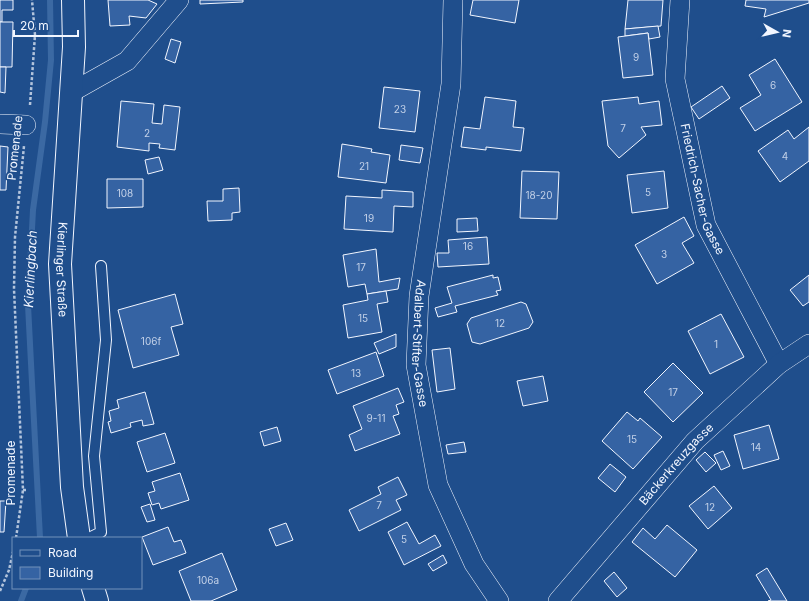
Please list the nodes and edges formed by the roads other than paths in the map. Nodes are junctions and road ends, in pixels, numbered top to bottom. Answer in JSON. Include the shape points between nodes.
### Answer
{"nodes":[{"id":1,"x":73,"y":0,"type":"edge"},
{"id":2,"x":178,"y":0,"type":"edge"},
{"id":3,"x":453,"y":0,"type":"edge"},
{"id":4,"x":680,"y":0,"type":"edge"},
{"id":5,"x":72,"y":92,"type":"junction"},
{"id":6,"x":0,"y":124,"type":"edge"},
{"id":7,"x":26,"y":125,"type":"road end"},
{"id":8,"x":100,"y":266,"type":"dead end"},
{"id":9,"x":809,"y":344,"type":"edge"},
{"id":10,"x":779,"y":364,"type":"junction"},
{"id":11,"x":79,"y":537,"type":"edge"},
{"id":12,"x":91,"y":537,"type":"edge"},
{"id":13,"x":94,"y":589,"type":"edge"},
{"id":14,"x":97,"y":601,"type":"edge"},
{"id":15,"x":499,"y":601,"type":"edge"},
{"id":16,"x":558,"y":601,"type":"edge"}],
"edges":[{"from":1,"to":5,"type":"main road","name":"Kierlinger Straße"},
{"from":2,"to":5,"type":"street","via":[[126,61]]},
{"from":3,"to":15,"type":"street","name":"Adalbert-Stifter-Gasse","via":[[451,84],[419,296],[416,365],[438,485],[474,564]]},
{"from":4,"to":10,"type":"street","name":"Friedrich-Sacher-Gasse","via":[[675,79],[706,225]]},
{"from":5,"to":11,"type":"main road","name":"Kierlinger Straße","via":[[60,264],[71,472]]},
{"from":6,"to":7,"type":"street"},
{"from":8,"to":12,"type":"lane","via":[[106,340],[94,456],[101,532]]},
{"from":9,"to":10,"type":"street","name":"Bäckerkreuzgasse"},
{"from":10,"to":16,"type":"street","name":"Bäckerkreuzgasse","via":[[695,441]]},
{"from":13,"to":14,"type":"main road"}]}
